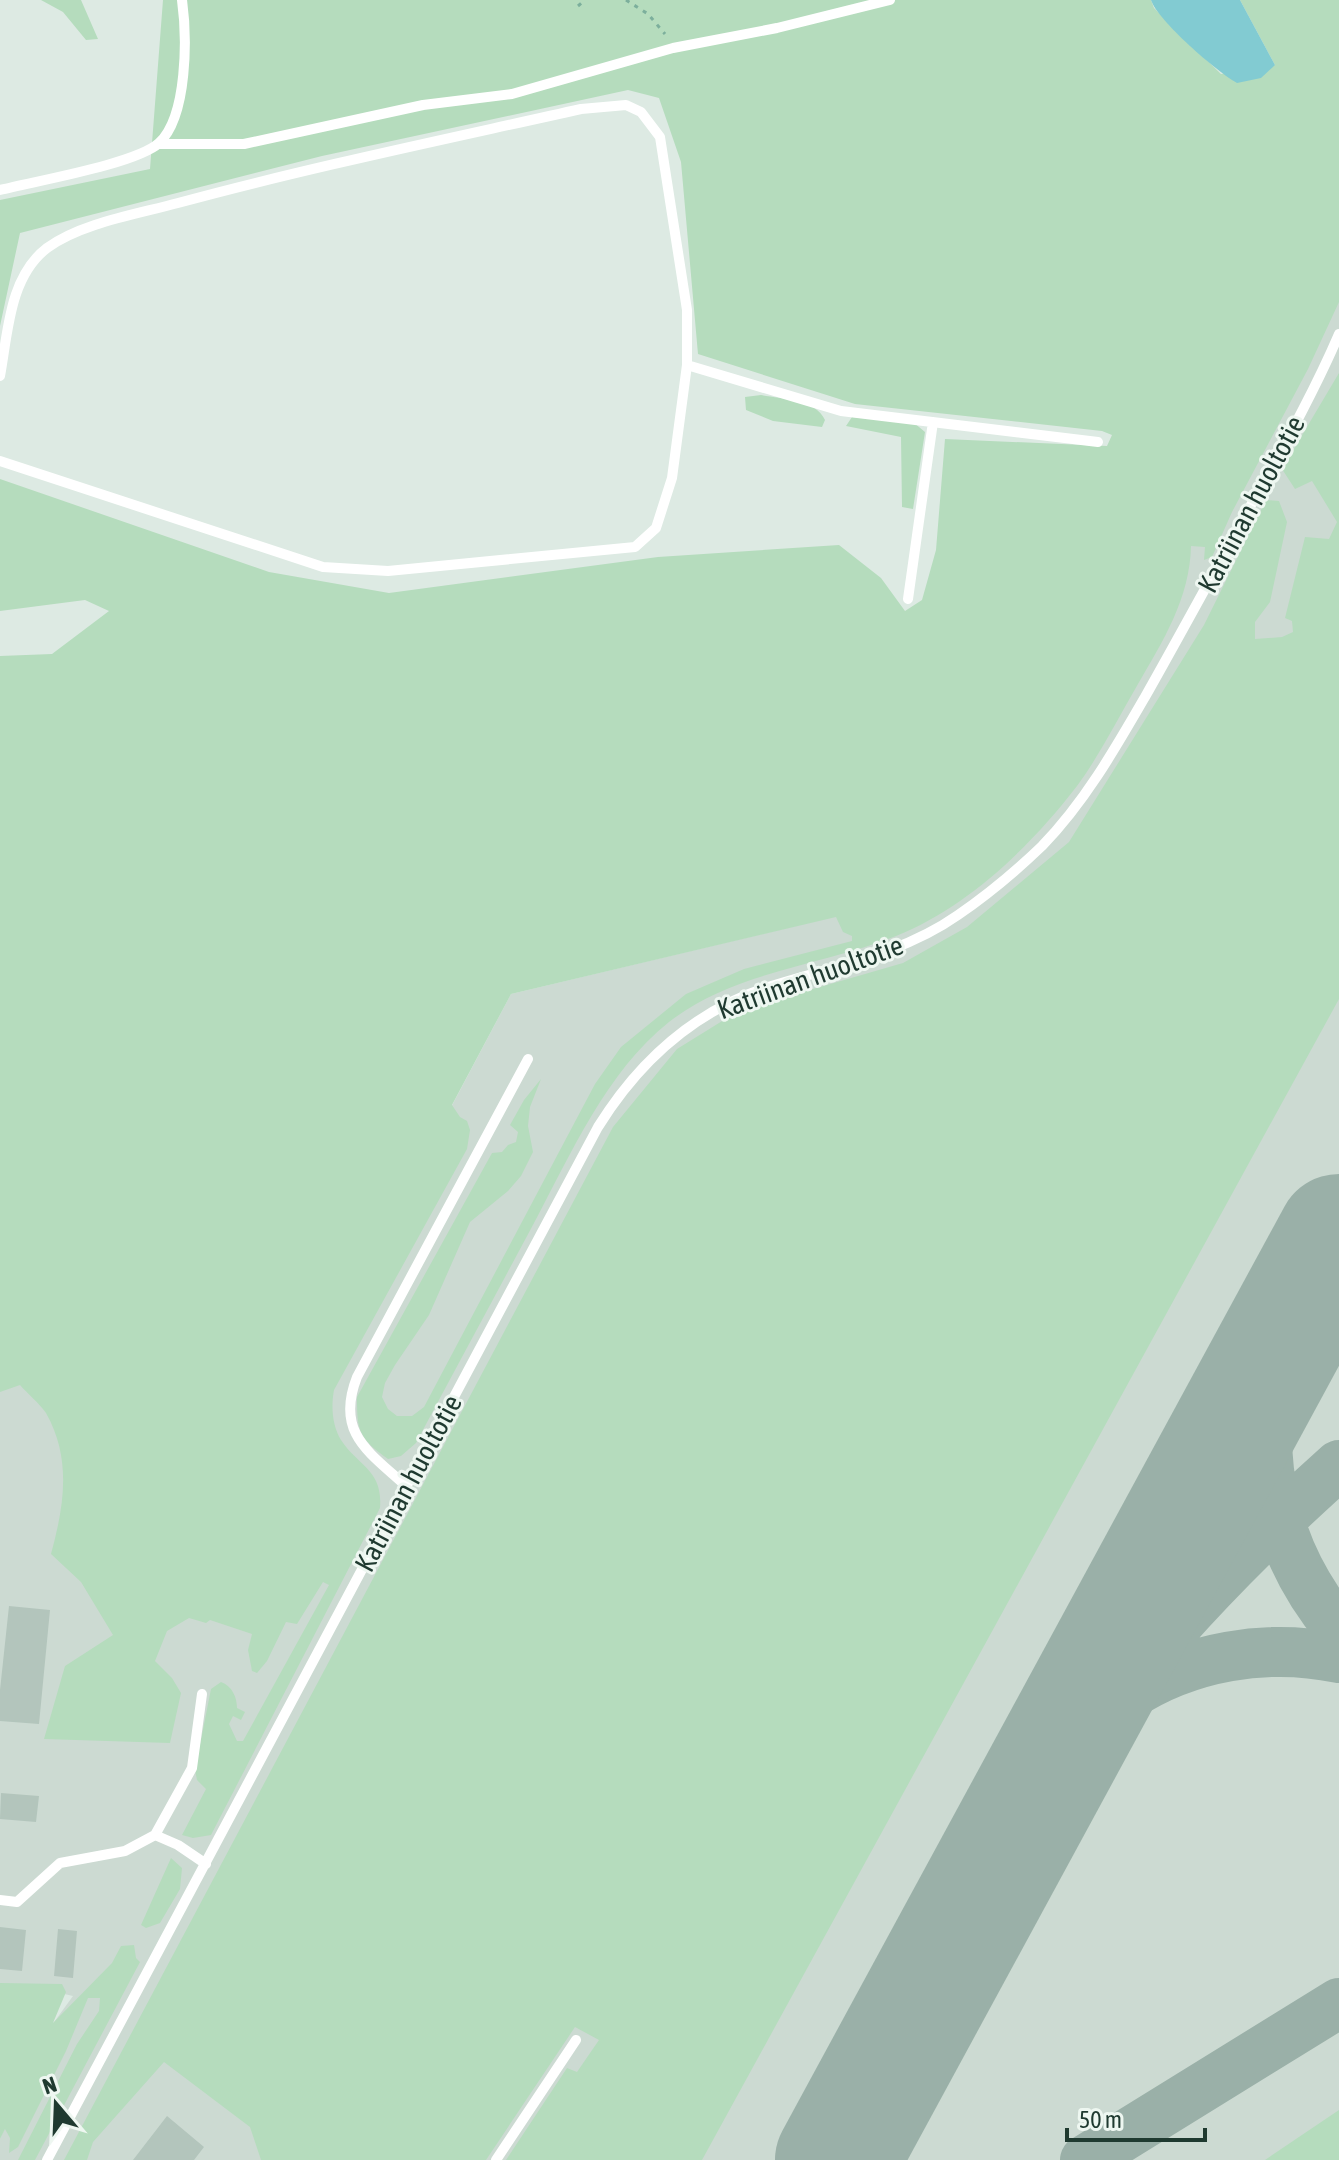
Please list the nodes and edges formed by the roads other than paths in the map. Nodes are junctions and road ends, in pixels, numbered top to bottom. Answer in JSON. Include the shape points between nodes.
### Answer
{"nodes":[{"id":1,"x":182,"y":0,"type":"edge"},
{"id":2,"x":890,"y":0,"type":"edge"},
{"id":3,"x":158,"y":144,"type":"junction"},
{"id":4,"x":0,"y":190,"type":"edge"},
{"id":5,"x":1339,"y":334,"type":"edge"},
{"id":6,"x":687,"y":365,"type":"junction"},
{"id":7,"x":0,"y":376,"type":"edge"},
{"id":8,"x":933,"y":422,"type":"junction"},
{"id":9,"x":1098,"y":442,"type":"dead end"},
{"id":10,"x":0,"y":461,"type":"edge"},
{"id":11,"x":908,"y":599,"type":"dead end"},
{"id":12,"x":528,"y":1059,"type":"dead end"},
{"id":13,"x":406,"y":1486,"type":"junction"},
{"id":14,"x":202,"y":1694,"type":"dead end"},
{"id":15,"x":155,"y":1835,"type":"junction"},
{"id":16,"x":206,"y":1864,"type":"junction"},
{"id":17,"x":0,"y":1900,"type":"edge"},
{"id":18,"x":576,"y":2040,"type":"dead end"},
{"id":19,"x":47,"y":2160,"type":"edge"},
{"id":20,"x":496,"y":2160,"type":"edge"}],
"edges":[{"from":1,"to":3,"type":"lane","via":[[186,31],[177,106]]},
{"from":2,"to":3,"type":"lane","via":[[673,48],[512,94],[423,105],[244,144]]},
{"from":3,"to":4,"type":"lane","via":[[131,159]]},
{"from":5,"to":13,"type":"lane","name":"Katriinan huoltotie","via":[[1150,688],[1063,821],[994,888],[934,931],[713,1010],[646,1062],[598,1127]]},
{"from":6,"to":7,"type":"lane","via":[[687,310],[660,137],[641,112],[626,105],[581,109],[252,183],[86,228],[46,249],[25,274],[15,293]]},
{"from":6,"to":8,"type":"lane","via":[[841,411]]},
{"from":6,"to":10,"type":"lane","via":[[672,478],[656,528],[635,547],[388,571],[323,567]]},
{"from":8,"to":9,"type":"lane"},
{"from":8,"to":11,"type":"lane"},
{"from":12,"to":13,"type":"lane","via":[[350,1394],[348,1413],[356,1437]]},
{"from":13,"to":16,"type":"lane","name":"Katriinan huoltotie"},
{"from":14,"to":15,"type":"lane","via":[[192,1768]]},
{"from":15,"to":16,"type":"lane"},
{"from":15,"to":17,"type":"lane","via":[[125,1851],[60,1863],[17,1902]]},
{"from":16,"to":19,"type":"lane","name":"Katriinan huoltotie"},
{"from":18,"to":20,"type":"lane"}]}
